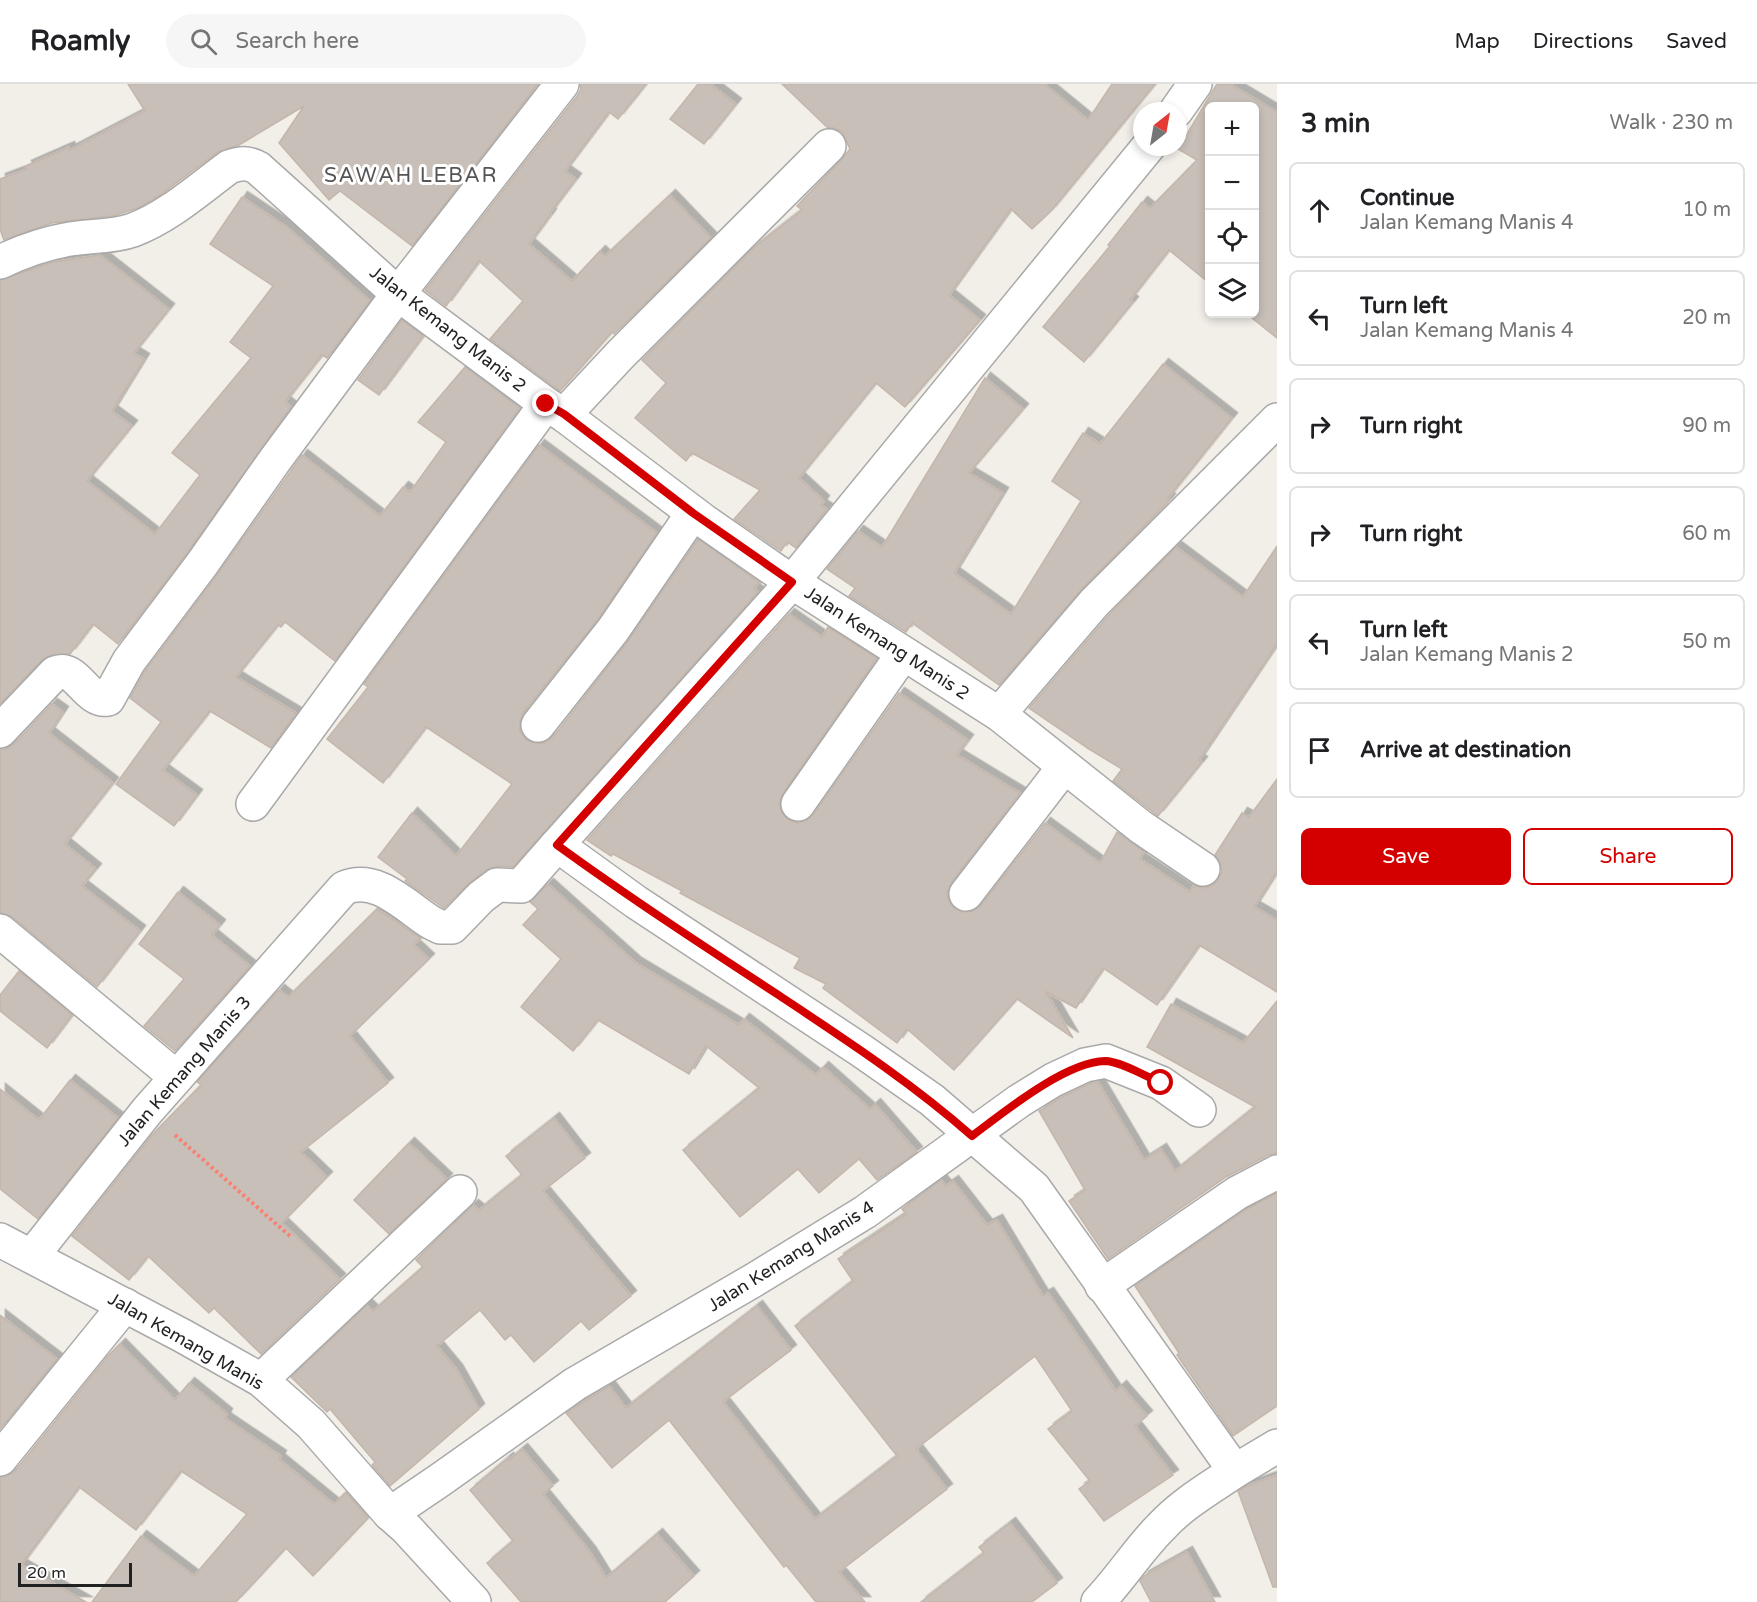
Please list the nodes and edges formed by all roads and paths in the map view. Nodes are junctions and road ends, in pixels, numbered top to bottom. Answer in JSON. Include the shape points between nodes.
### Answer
{"nodes":[{"id":1,"x":562,"y":84,"type":"edge"},
{"id":2,"x":1195,"y":84,"type":"edge"},
{"id":3,"x":1182,"y":102,"type":"edge"},
{"id":4,"x":829,"y":146,"type":"dead end"},
{"id":5,"x":1141,"y":156,"type":"edge"},
{"id":6,"x":0,"y":261,"type":"edge"},
{"id":7,"x":398,"y":294,"type":"junction"},
{"id":8,"x":555,"y":409,"type":"junction"},
{"id":9,"x":1277,"y":420,"type":"edge"},
{"id":10,"x":693,"y":513,"type":"junction"},
{"id":11,"x":792,"y":582,"type":"junction"},
{"id":12,"x":903,"y":654,"type":"junction"},
{"id":13,"x":999,"y":714,"type":"junction"},
{"id":14,"x":537,"y":724,"type":"dead end"},
{"id":15,"x":0,"y":731,"type":"edge"},
{"id":16,"x":1064,"y":767,"type":"junction"},
{"id":17,"x":253,"y":804,"type":"dead end"},
{"id":18,"x":798,"y":804,"type":"dead end"},
{"id":19,"x":557,"y":845,"type":"junction"},
{"id":20,"x":1203,"y":869,"type":"dead end"},
{"id":21,"x":966,"y":894,"type":"dead end"},
{"id":22,"x":0,"y":931,"type":"edge"},
{"id":23,"x":176,"y":1077,"type":"junction"},
{"id":24,"x":1199,"y":1110,"type":"dead end"},
{"id":25,"x":147,"y":1111,"type":"junction"},
{"id":26,"x":972,"y":1136,"type":"junction"},
{"id":27,"x":1277,"y":1172,"type":"edge"},
{"id":28,"x":460,"y":1192,"type":"dead end"},
{"id":29,"x":291,"y":1237,"type":"dead end"},
{"id":30,"x":0,"y":1240,"type":"edge"},
{"id":31,"x":32,"y":1256,"type":"junction"},
{"id":32,"x":1102,"y":1286,"type":"junction"},
{"id":33,"x":125,"y":1305,"type":"junction"},
{"id":34,"x":261,"y":1380,"type":"junction"},
{"id":35,"x":1277,"y":1446,"type":"edge"},
{"id":36,"x":0,"y":1459,"type":"edge"},
{"id":37,"x":1235,"y":1471,"type":"junction"},
{"id":38,"x":390,"y":1514,"type":"junction"},
{"id":39,"x":474,"y":1602,"type":"edge"},
{"id":40,"x":1098,"y":1602,"type":"edge"}],
"edges":[{"from":1,"to":7,"type":"street"},
{"from":2,"to":3,"type":"street"},
{"from":4,"to":8,"type":"street","via":[[621,354]]},
{"from":5,"to":11,"type":"street"},
{"from":6,"to":7,"type":"street","name":"Jalan Kemang Manis 2","via":[[66,239],[133,230],[157,219],[229,167],[243,162],[258,168]]},
{"from":7,"to":8,"type":"street","name":"Jalan Kemang Manis 2"},
{"from":7,"to":15,"type":"street","via":[[129,661],[108,699],[98,698],[61,670]]},
{"from":8,"to":10,"type":"street","name":"Jalan Kemang Manis 2"},
{"from":8,"to":17,"type":"street"},
{"from":9,"to":13,"type":"street","via":[[1094,603]]},
{"from":10,"to":11,"type":"street","name":"Jalan Kemang Manis 2"},
{"from":10,"to":14,"type":"street","via":[[613,630]]},
{"from":11,"to":12,"type":"street","name":"Jalan Kemang Manis 2"},
{"from":11,"to":19,"type":"street"},
{"from":12,"to":13,"type":"street","name":"Jalan Kemang Manis 2"},
{"from":12,"to":18,"type":"street"},
{"from":13,"to":16,"type":"street","name":"Jalan Kemang Manis 2"},
{"from":16,"to":20,"type":"street","name":"Jalan Kemang Manis 2"},
{"from":16,"to":21,"type":"street"},
{"from":19,"to":23,"type":"street","name":"Jalan Kemang Manis 3","via":[[521,886],[497,885],[452,927],[432,923],[372,885],[352,884],[342,890]]},
{"from":19,"to":26,"type":"street","via":[[636,902],[862,1051],[932,1101]]},
{"from":22,"to":23,"type":"street"},
{"from":23,"to":25,"type":"street","name":"Jalan Kemang Manis 3"},
{"from":24,"to":26,"type":"street","name":"Jalan Kemang Manis 4","via":[[1161,1083],[1106,1061],[1085,1065],[1045,1084]]},
{"from":25,"to":29,"type":"path"},
{"from":25,"to":31,"type":"street","name":"Jalan Kemang Manis 3"},
{"from":26,"to":32,"type":"street","via":[[1034,1188]]},
{"from":26,"to":38,"type":"street","name":"Jalan Kemang Manis 4","via":[[855,1218],[576,1384]]},
{"from":27,"to":32,"type":"street","via":[[1237,1193]]},
{"from":28,"to":34,"type":"street"},
{"from":30,"to":31,"type":"street","name":"Jalan Kemang Manis"},
{"from":31,"to":33,"type":"street","name":"Jalan Kemang Manis"},
{"from":32,"to":37,"type":"street"},
{"from":33,"to":34,"type":"street","name":"Jalan Kemang Manis"},
{"from":33,"to":36,"type":"street"},
{"from":34,"to":38,"type":"street","name":"Jalan Kemang Manis","via":[[311,1424]]},
{"from":35,"to":37,"type":"street"},
{"from":37,"to":40,"type":"street","via":[[1162,1525]]},
{"from":38,"to":39,"type":"street","name":"Jalan Kemang Manis"}]}
